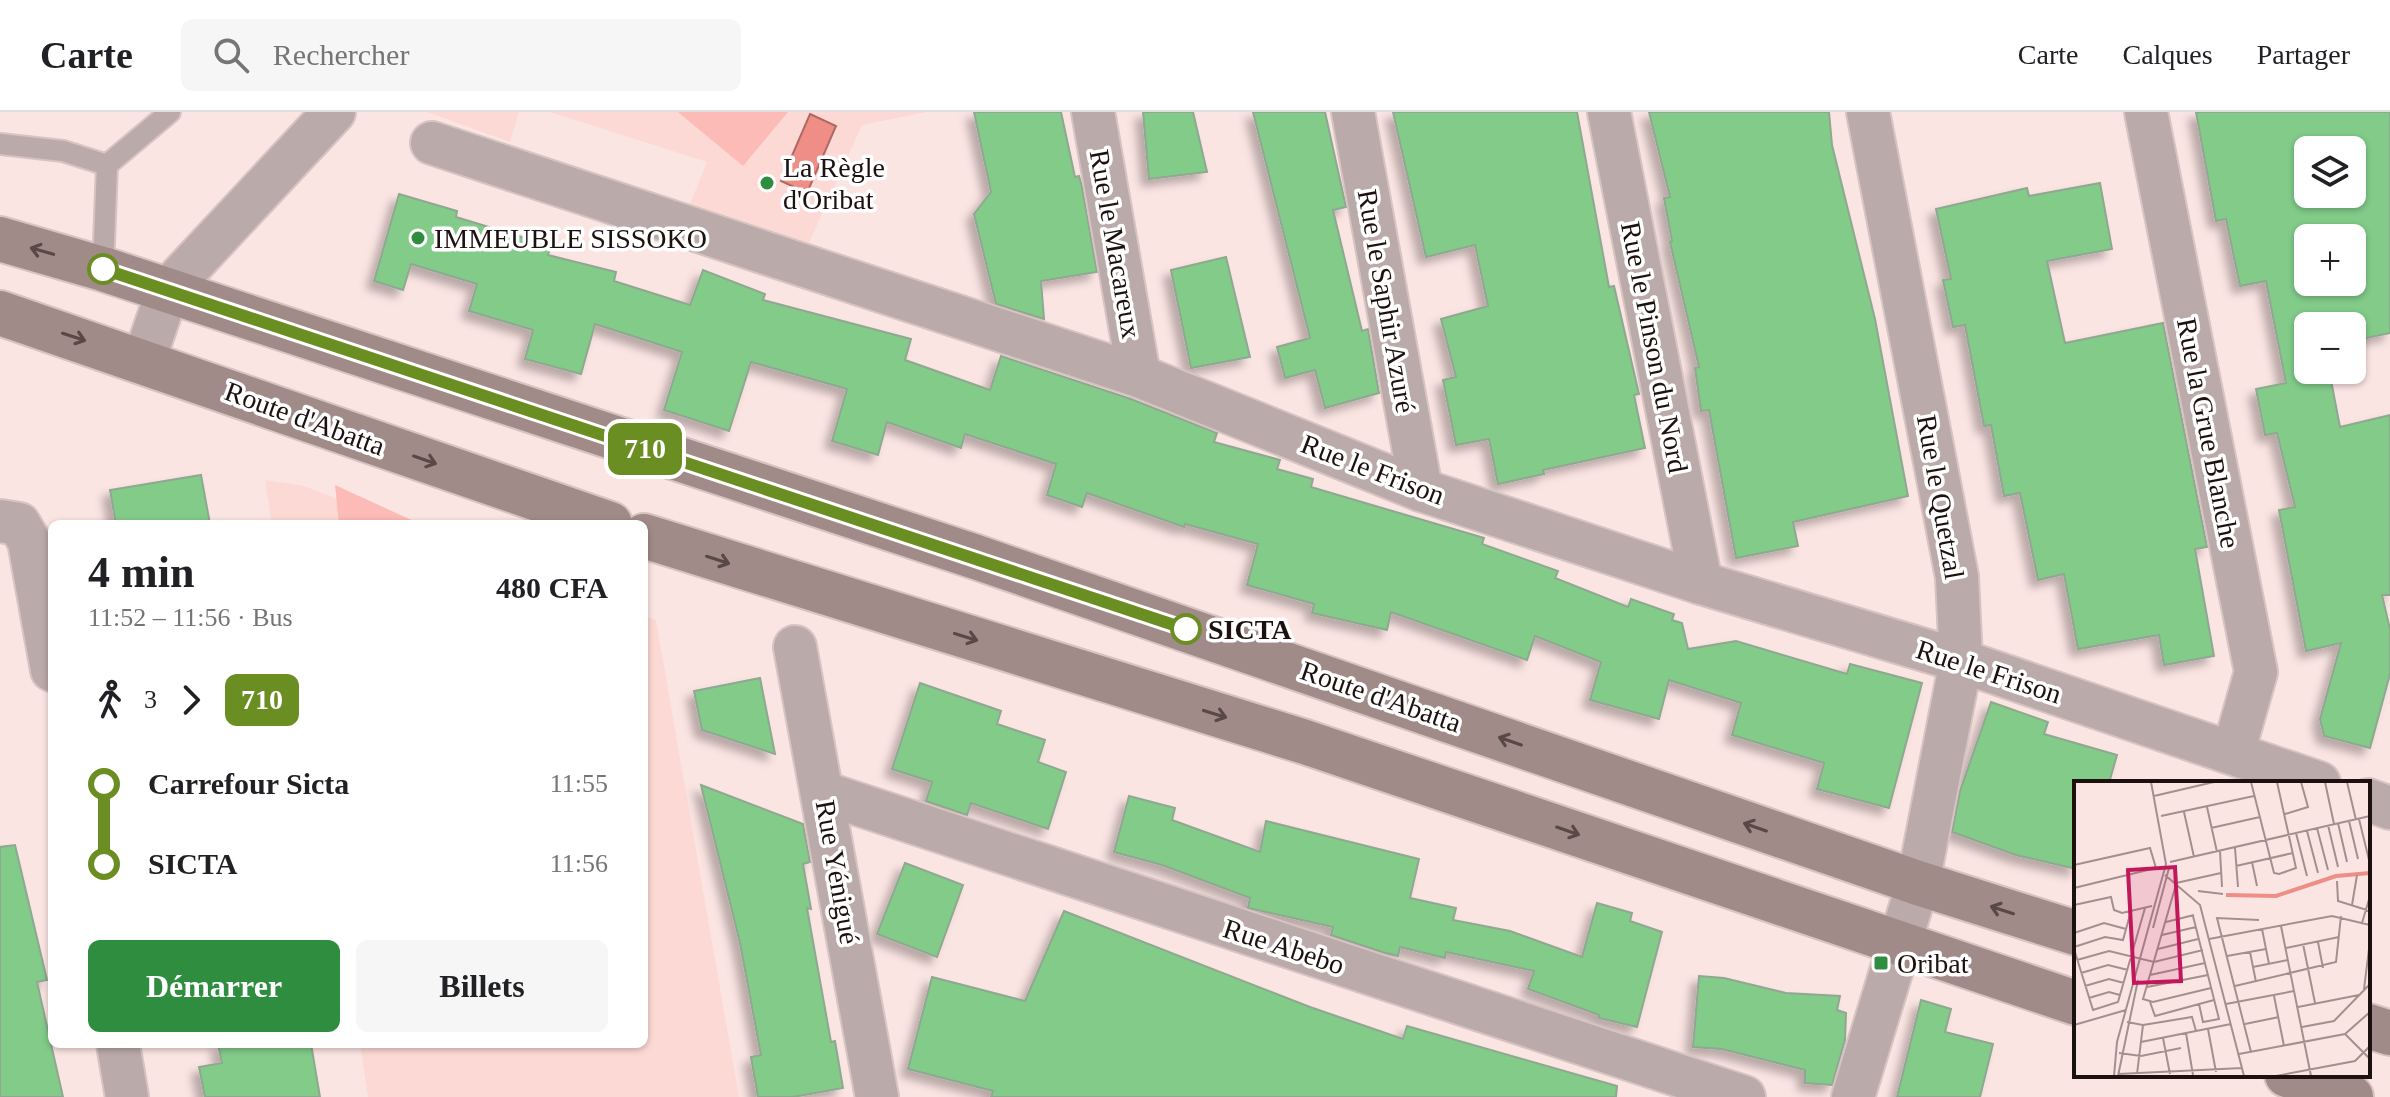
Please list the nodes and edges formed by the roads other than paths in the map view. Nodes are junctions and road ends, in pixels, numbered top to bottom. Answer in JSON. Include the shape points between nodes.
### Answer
{"nodes":[{"id":1,"x":170,"y":112,"type":"edge"},
{"id":2,"x":334,"y":112,"type":"edge"},
{"id":3,"x":1093,"y":112,"type":"edge"},
{"id":4,"x":1353,"y":112,"type":"edge"},
{"id":5,"x":1609,"y":112,"type":"edge"},
{"id":6,"x":1868,"y":112,"type":"edge"},
{"id":7,"x":2146,"y":112,"type":"edge"},
{"id":8,"x":432,"y":143,"type":"dead end"},
{"id":9,"x":0,"y":144,"type":"edge"},
{"id":10,"x":107,"y":165,"type":"junction"},
{"id":11,"x":0,"y":239,"type":"edge"},
{"id":12,"x":103,"y":269,"type":"junction"},
{"id":13,"x":168,"y":290,"type":"junction"},
{"id":14,"x":0,"y":313,"type":"edge"},
{"id":15,"x":144,"y":360,"type":"junction"},
{"id":16,"x":1139,"y":376,"type":"junction"},
{"id":17,"x":1421,"y":490,"type":"junction"},
{"id":18,"x":599,"y":520,"type":"edge"},
{"id":19,"x":0,"y":521,"type":"edge"},
{"id":20,"x":648,"y":537,"type":"edge"},
{"id":21,"x":1701,"y":583,"type":"junction"},
{"id":22,"x":795,"y":647,"type":"dead end"},
{"id":23,"x":48,"y":648,"type":"edge"},
{"id":24,"x":1961,"y":661,"type":"junction"},
{"id":25,"x":2233,"y":753,"type":"junction"},
{"id":26,"x":2313,"y":781,"type":"edge"},
{"id":27,"x":824,"y":793,"type":"junction"},
{"id":28,"x":2370,"y":801,"type":"edge"},
{"id":29,"x":2390,"y":808,"type":"edge"},
{"id":30,"x":1918,"y":883,"type":"junction"},
{"id":31,"x":2074,"y":932,"type":"edge"},
{"id":32,"x":1900,"y":943,"type":"junction"},
{"id":33,"x":2074,"y":1002,"type":"edge"},
{"id":34,"x":2370,"y":1027,"type":"edge"},
{"id":35,"x":2390,"y":1033,"type":"edge"},
{"id":36,"x":119,"y":1048,"type":"edge"},
{"id":37,"x":2293,"y":1077,"type":"edge"},
{"id":38,"x":881,"y":1096,"type":"edge"},
{"id":39,"x":127,"y":1097,"type":"edge"},
{"id":40,"x":1744,"y":1097,"type":"edge"},
{"id":41,"x":1853,"y":1097,"type":"edge"},
{"id":42,"x":2351,"y":1097,"type":"edge"}],
"edges":[{"from":1,"to":10,"type":"lane"},
{"from":2,"to":13,"type":"street"},
{"from":3,"to":16,"type":"street","name":"Rue le Macareux"},
{"from":4,"to":17,"type":"street","name":"Rue le Saphir Azuré"},
{"from":5,"to":21,"type":"street","name":"Rue le Pinson du Nord"},
{"from":6,"to":24,"type":"street","name":"Rue le Quetzal","via":[[1957,577]]},
{"from":7,"to":25,"type":"street","name":"Rue la Grue Blanche","via":[[2256,672]]},
{"from":8,"to":16,"type":"street","name":"Rue le Frison"},
{"from":9,"to":10,"type":"lane","via":[[63,151]]},
{"from":10,"to":12,"type":"lane"},
{"from":12,"to":11,"type":"street","name":"Route d'Abatta","one_way":true},
{"from":12,"to":13,"type":"street","name":"Route d'Abatta"},
{"from":13,"to":15,"type":"street"},
{"from":30,"to":13,"type":"street","name":"Route d'Abatta","one_way":true,"via":[[973,556]]},
{"from":14,"to":15,"type":"street","name":"Route d'Abatta","one_way":true},
{"from":15,"to":18,"type":"street","name":"Route d'Abatta","one_way":true},
{"from":16,"to":17,"type":"street","name":"Rue le Frison"},
{"from":17,"to":21,"type":"street","name":"Rue le Frison"},
{"from":19,"to":23,"type":"street","via":[[19,524],[29,541]]},
{"from":20,"to":32,"type":"street","one_way":true,"via":[[1290,737]]},
{"from":21,"to":24,"type":"street","name":"Rue le Frison"},
{"from":22,"to":27,"type":"street","name":"Rue Yénigué"},
{"from":24,"to":25,"type":"street","name":"Rue le Frison"},
{"from":24,"to":30,"type":"street","name":"Rue le Quetzal"},
{"from":25,"to":26,"type":"street","name":"Rue le Frison"},
{"from":27,"to":38,"type":"street","name":"Rue Yénigué"},
{"from":27,"to":40,"type":"street","name":"Rue Abebo"},
{"from":28,"to":29,"type":"street"},
{"from":31,"to":30,"type":"street","name":"Route d'Abatta","one_way":true},
{"from":30,"to":32,"type":"street","name":"Rue le Quetzal"},
{"from":32,"to":33,"type":"street"},
{"from":32,"to":41,"type":"street","name":"Rue le Quetzal"},
{"from":34,"to":35,"type":"street"},
{"from":36,"to":39,"type":"street"},
{"from":37,"to":42,"type":"street"}]}
